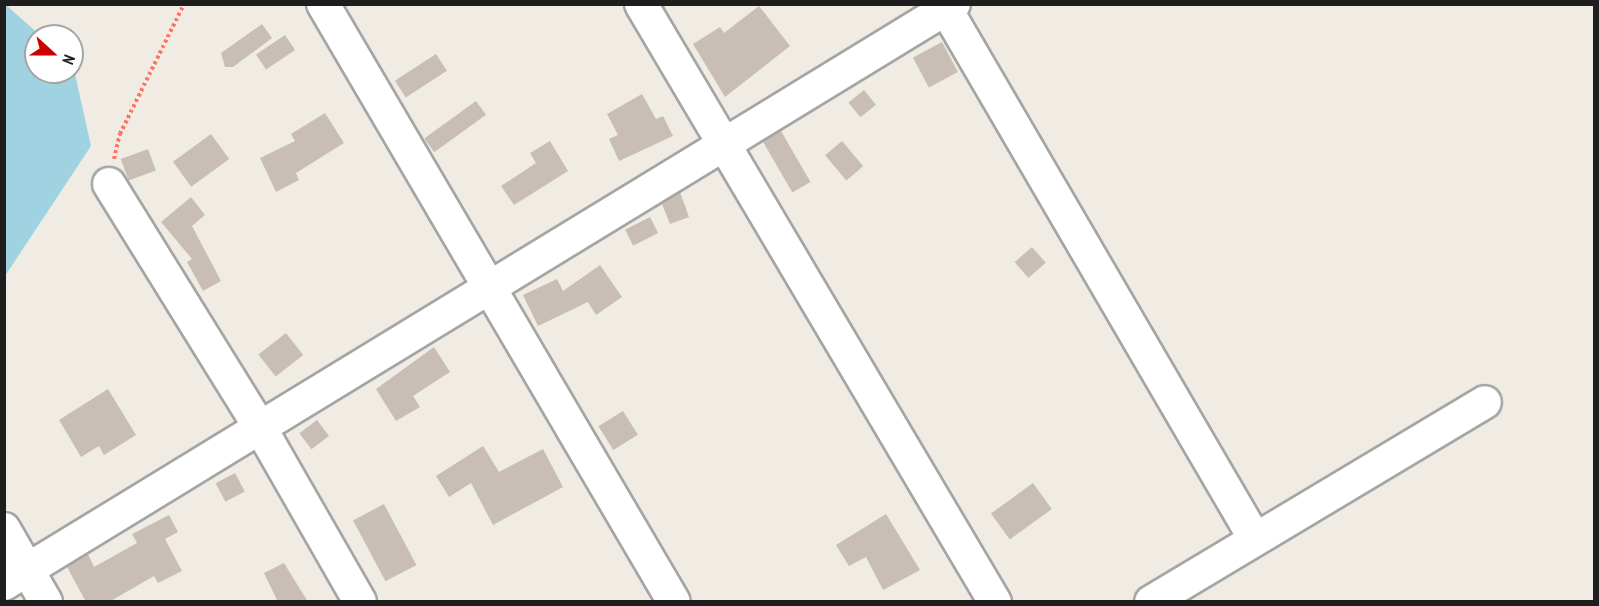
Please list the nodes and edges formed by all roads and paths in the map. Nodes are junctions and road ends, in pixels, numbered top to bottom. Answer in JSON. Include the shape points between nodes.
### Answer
{"nodes":[{"id":1,"x":184,"y":4,"type":"edge"},
{"id":2,"x":323,"y":4,"type":"edge"},
{"id":3,"x":641,"y":4,"type":"edge"},
{"id":4,"x":948,"y":6,"type":"edge"},
{"id":5,"x":728,"y":146,"type":"junction"},
{"id":6,"x":109,"y":184,"type":"joint"},
{"id":7,"x":490,"y":290,"type":"junction"},
{"id":8,"x":1485,"y":402,"type":"dead end"},
{"id":9,"x":261,"y":429,"type":"junction"},
{"id":10,"x":4,"y":529,"type":"edge"},
{"id":11,"x":1256,"y":539,"type":"junction"},
{"id":12,"x":16,"y":577,"type":"edge"},
{"id":13,"x":46,"y":602,"type":"edge"},
{"id":14,"x":360,"y":602,"type":"edge"},
{"id":15,"x":674,"y":602,"type":"edge"},
{"id":16,"x":995,"y":602,"type":"edge"},
{"id":17,"x":1151,"y":602,"type":"edge"}],
"edges":[{"from":1,"to":6,"type":"path","via":[[120,134]]},
{"from":2,"to":7,"type":"street"},
{"from":3,"to":5,"type":"street"},
{"from":4,"to":5,"type":"street"},
{"from":4,"to":11,"type":"street"},
{"from":5,"to":7,"type":"street"},
{"from":5,"to":16,"type":"street"},
{"from":6,"to":9,"type":"street"},
{"from":7,"to":9,"type":"street"},
{"from":7,"to":15,"type":"street"},
{"from":8,"to":11,"type":"street"},
{"from":9,"to":12,"type":"street"},
{"from":9,"to":14,"type":"street"},
{"from":10,"to":12,"type":"street"},
{"from":11,"to":17,"type":"street"},
{"from":12,"to":13,"type":"street"}]}
